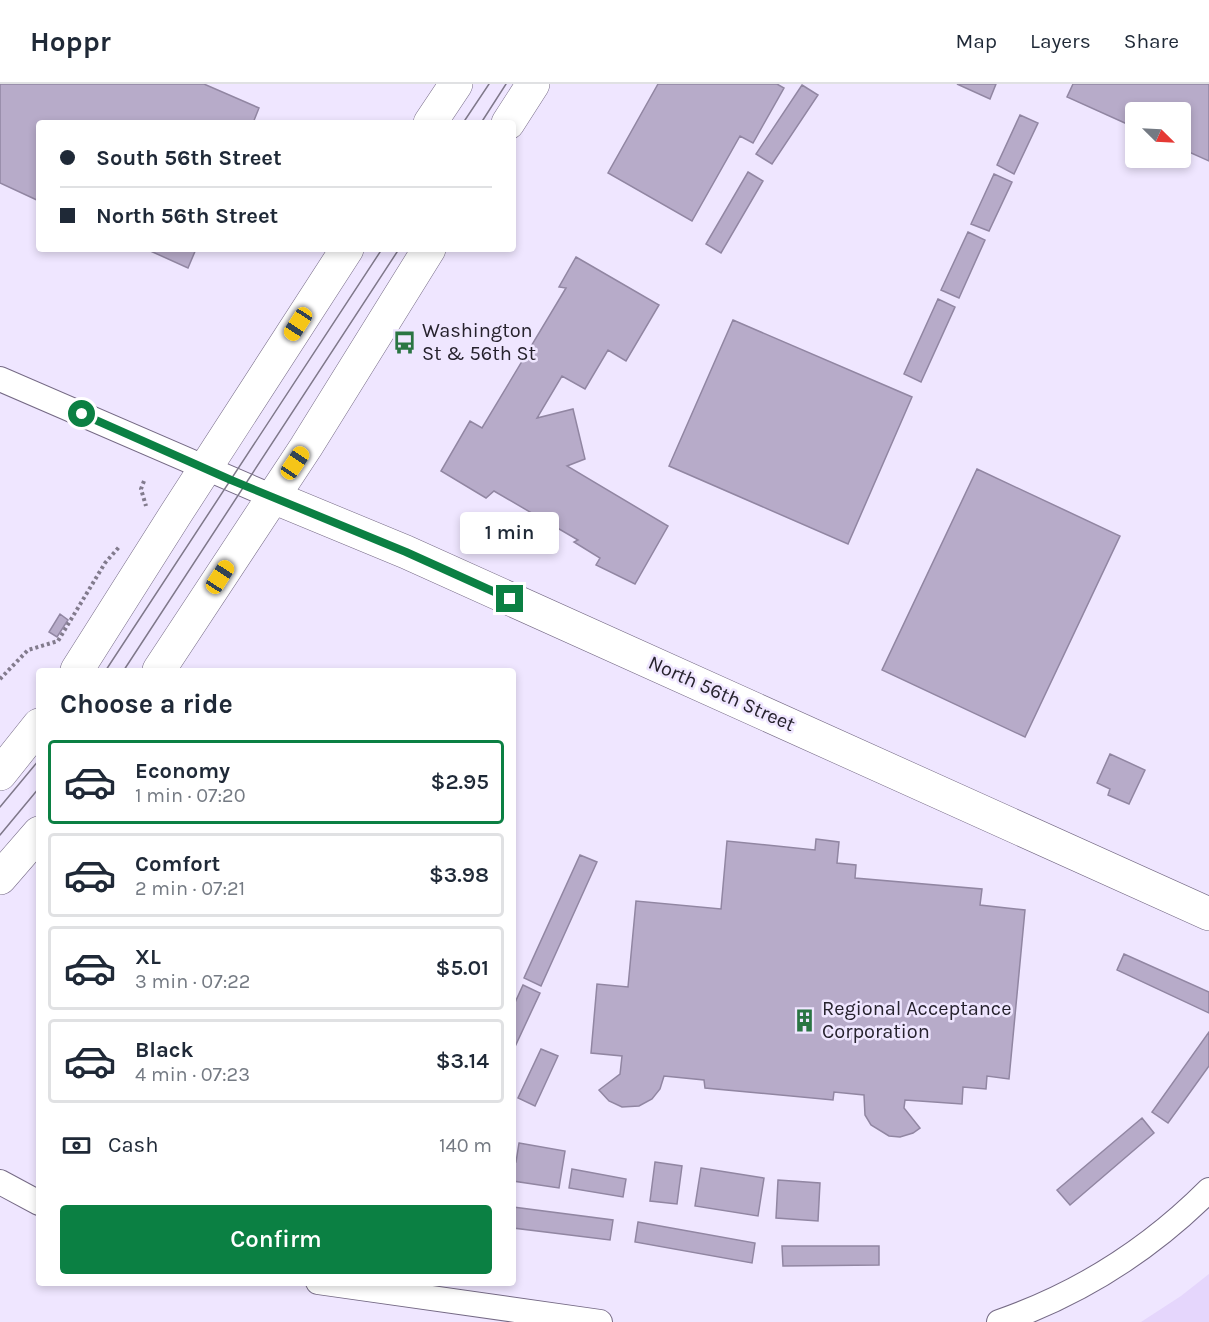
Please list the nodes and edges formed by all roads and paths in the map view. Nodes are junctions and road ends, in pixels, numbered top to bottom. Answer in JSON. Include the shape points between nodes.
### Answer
{"nodes":[{"id":1,"x":456,"y":84,"type":"edge"},
{"id":2,"x":533,"y":84,"type":"edge"},
{"id":3,"x":432,"y":120,"type":"edge"},
{"id":4,"x":510,"y":120,"type":"edge"},
{"id":5,"x":345,"y":252,"type":"edge"},
{"id":6,"x":427,"y":252,"type":"edge"},
{"id":7,"x":0,"y":379,"type":"edge"},
{"id":8,"x":218,"y":474,"type":"junction"},
{"id":9,"x":144,"y":481,"type":"dead end"},
{"id":10,"x":273,"y":497,"type":"junction"},
{"id":11,"x":146,"y":511,"type":"dead end"},
{"id":12,"x":125,"y":540,"type":"dead end"},
{"id":13,"x":78,"y":668,"type":"edge"},
{"id":14,"x":160,"y":668,"type":"edge"},
{"id":15,"x":0,"y":679,"type":"edge"},
{"id":16,"x":36,"y":729,"type":"edge"},
{"id":17,"x":0,"y":774,"type":"edge"},
{"id":18,"x":36,"y":836,"type":"edge"},
{"id":19,"x":0,"y":878,"type":"edge"},
{"id":20,"x":1209,"y":914,"type":"edge"},
{"id":21,"x":0,"y":1182,"type":"edge"},
{"id":22,"x":1209,"y":1190,"type":"edge"},
{"id":23,"x":36,"y":1201,"type":"edge"},
{"id":24,"x":346,"y":1286,"type":"edge"},
{"id":25,"x":600,"y":1322,"type":"edge"},
{"id":26,"x":999,"y":1322,"type":"edge"}],
"edges":[{"from":1,"to":3,"type":"main road"},
{"from":2,"to":4,"type":"main road"},
{"from":5,"to":8,"type":"main road"},
{"from":6,"to":10,"type":"main road"},
{"from":7,"to":8,"type":"street","name":"North 56th Street"},
{"from":8,"to":10,"type":"street","name":"North 56th Street"},
{"from":8,"to":13,"type":"main road"},
{"from":9,"to":11,"type":"path","via":[[141,489]]},
{"from":10,"to":14,"type":"main road"},
{"from":10,"to":20,"type":"main road","name":"North 56th Street","via":[[406,552]]},
{"from":12,"to":15,"type":"path","via":[[105,563],[58,641],[28,650]]},
{"from":16,"to":17,"type":"main road"},
{"from":18,"to":19,"type":"main road"},
{"from":21,"to":23,"type":"street"},
{"from":22,"to":26,"type":"street","via":[[1155,1239],[1112,1269],[1072,1292]]},
{"from":24,"to":25,"type":"street"}]}
